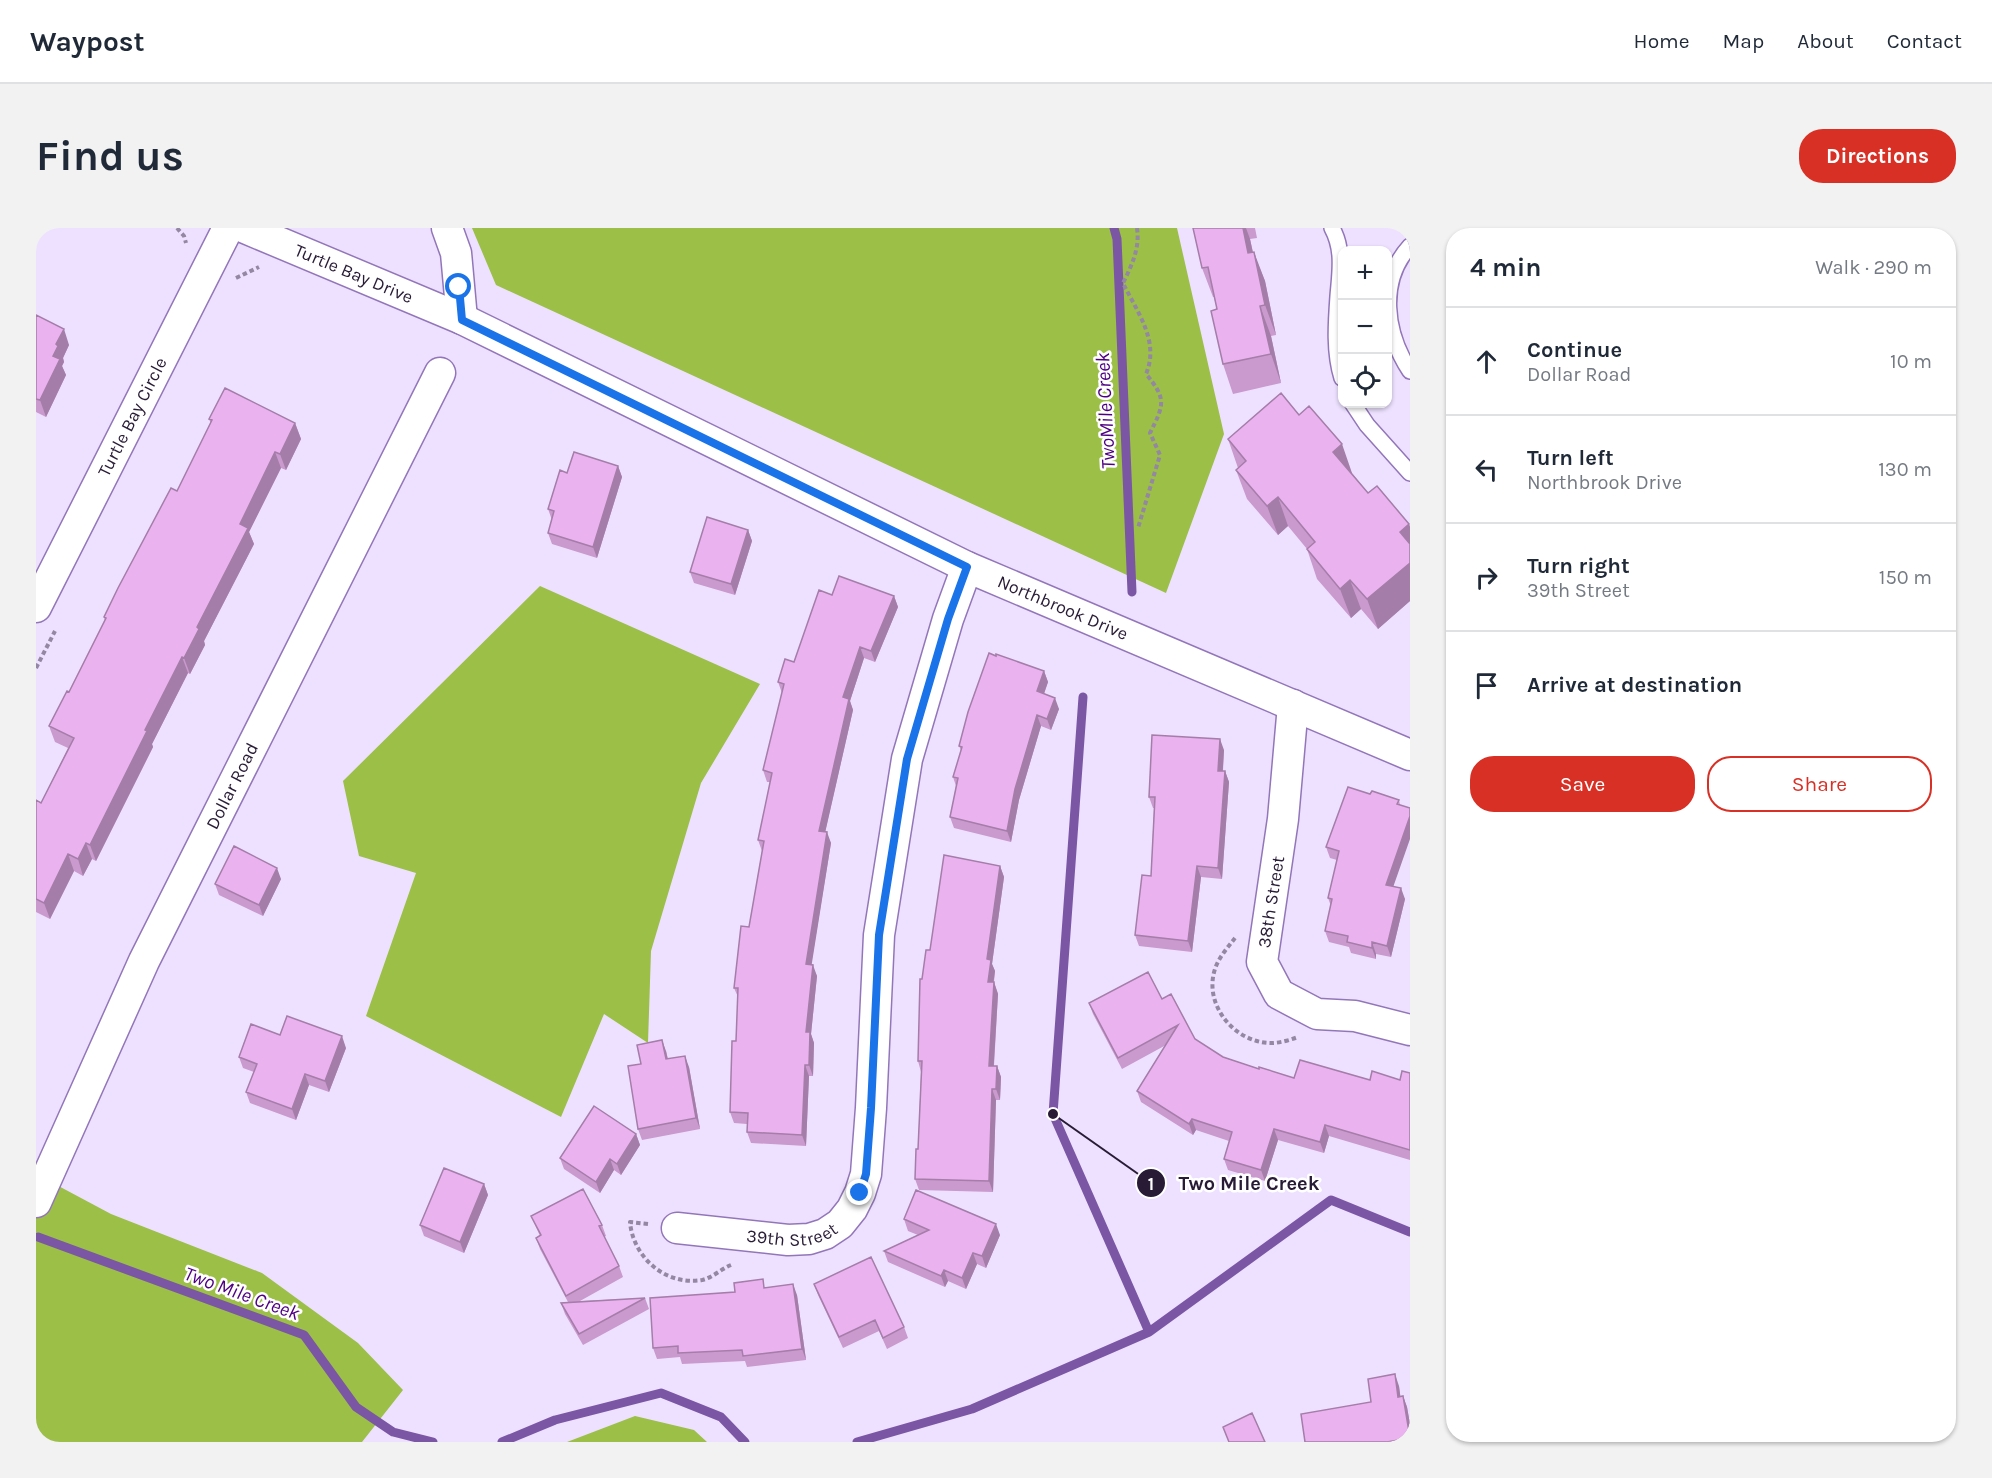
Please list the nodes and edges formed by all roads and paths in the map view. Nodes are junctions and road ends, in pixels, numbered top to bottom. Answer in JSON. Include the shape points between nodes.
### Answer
{"nodes":[{"id":1,"x":228,"y":228,"type":"edge"},
{"id":2,"x":245,"y":228,"type":"edge"},
{"id":3,"x":447,"y":228,"type":"edge"},
{"id":4,"x":1137,"y":228,"type":"edge"},
{"id":5,"x":1332,"y":228,"type":"edge"},
{"id":6,"x":1410,"y":246,"type":"edge"},
{"id":7,"x":268,"y":263,"type":"dead end"},
{"id":8,"x":233,"y":280,"type":"dead end"},
{"id":9,"x":462,"y":320,"type":"junction"},
{"id":10,"x":1338,"y":363,"type":"edge"},
{"id":11,"x":1410,"y":371,"type":"edge"},
{"id":12,"x":440,"y":373,"type":"dead end"},
{"id":13,"x":1356,"y":408,"type":"edge"},
{"id":14,"x":1410,"y":473,"type":"edge"},
{"id":15,"x":1138,"y":528,"type":"dead end"},
{"id":16,"x":967,"y":567,"type":"junction"},
{"id":17,"x":47,"y":617,"type":"edge"},
{"id":18,"x":36,"y":668,"type":"edge"},
{"id":19,"x":1293,"y":705,"type":"junction"},
{"id":20,"x":1408,"y":748,"type":"edge"},
{"id":21,"x":1410,"y":1030,"type":"edge"},
{"id":22,"x":36,"y":1202,"type":"edge"},
{"id":23,"x":677,"y":1228,"type":"dead end"}],
"edges":[{"from":1,"to":17,"type":"street","name":"Turtle Bay Circle"},
{"from":2,"to":9,"type":"street","name":"Turtle Bay Drive"},
{"from":3,"to":9,"type":"street","via":[[456,253]]},
{"from":4,"to":15,"type":"path","via":[[1139,239],[1123,283],[1147,327],[1151,363],[1146,374],[1159,389],[1162,410],[1150,433],[1160,455]]},
{"from":5,"to":10,"type":"lane","via":[[1339,240],[1341,263],[1336,327]]},
{"from":6,"to":11,"type":"lane","via":[[1401,256],[1388,292],[1391,332]]},
{"from":7,"to":8,"type":"path"},
{"from":9,"to":16,"type":"street","name":"Northbrook Drive"},
{"from":12,"to":22,"type":"street","name":"Dollar Road","via":[[144,961]]},
{"from":13,"to":14,"type":"lane"},
{"from":16,"to":19,"type":"street","name":"Northbrook Drive"},
{"from":16,"to":23,"type":"street","name":"39th Street","via":[[907,759],[879,935],[866,1174],[860,1193],[840,1224],[809,1239]]},
{"from":17,"to":18,"type":"path"},
{"from":19,"to":20,"type":"street","name":"Northbrook Drive"},
{"from":19,"to":21,"type":"street","name":"38th Street","via":[[1283,819],[1262,962],[1279,994],[1317,1014],[1355,1016]]}]}
